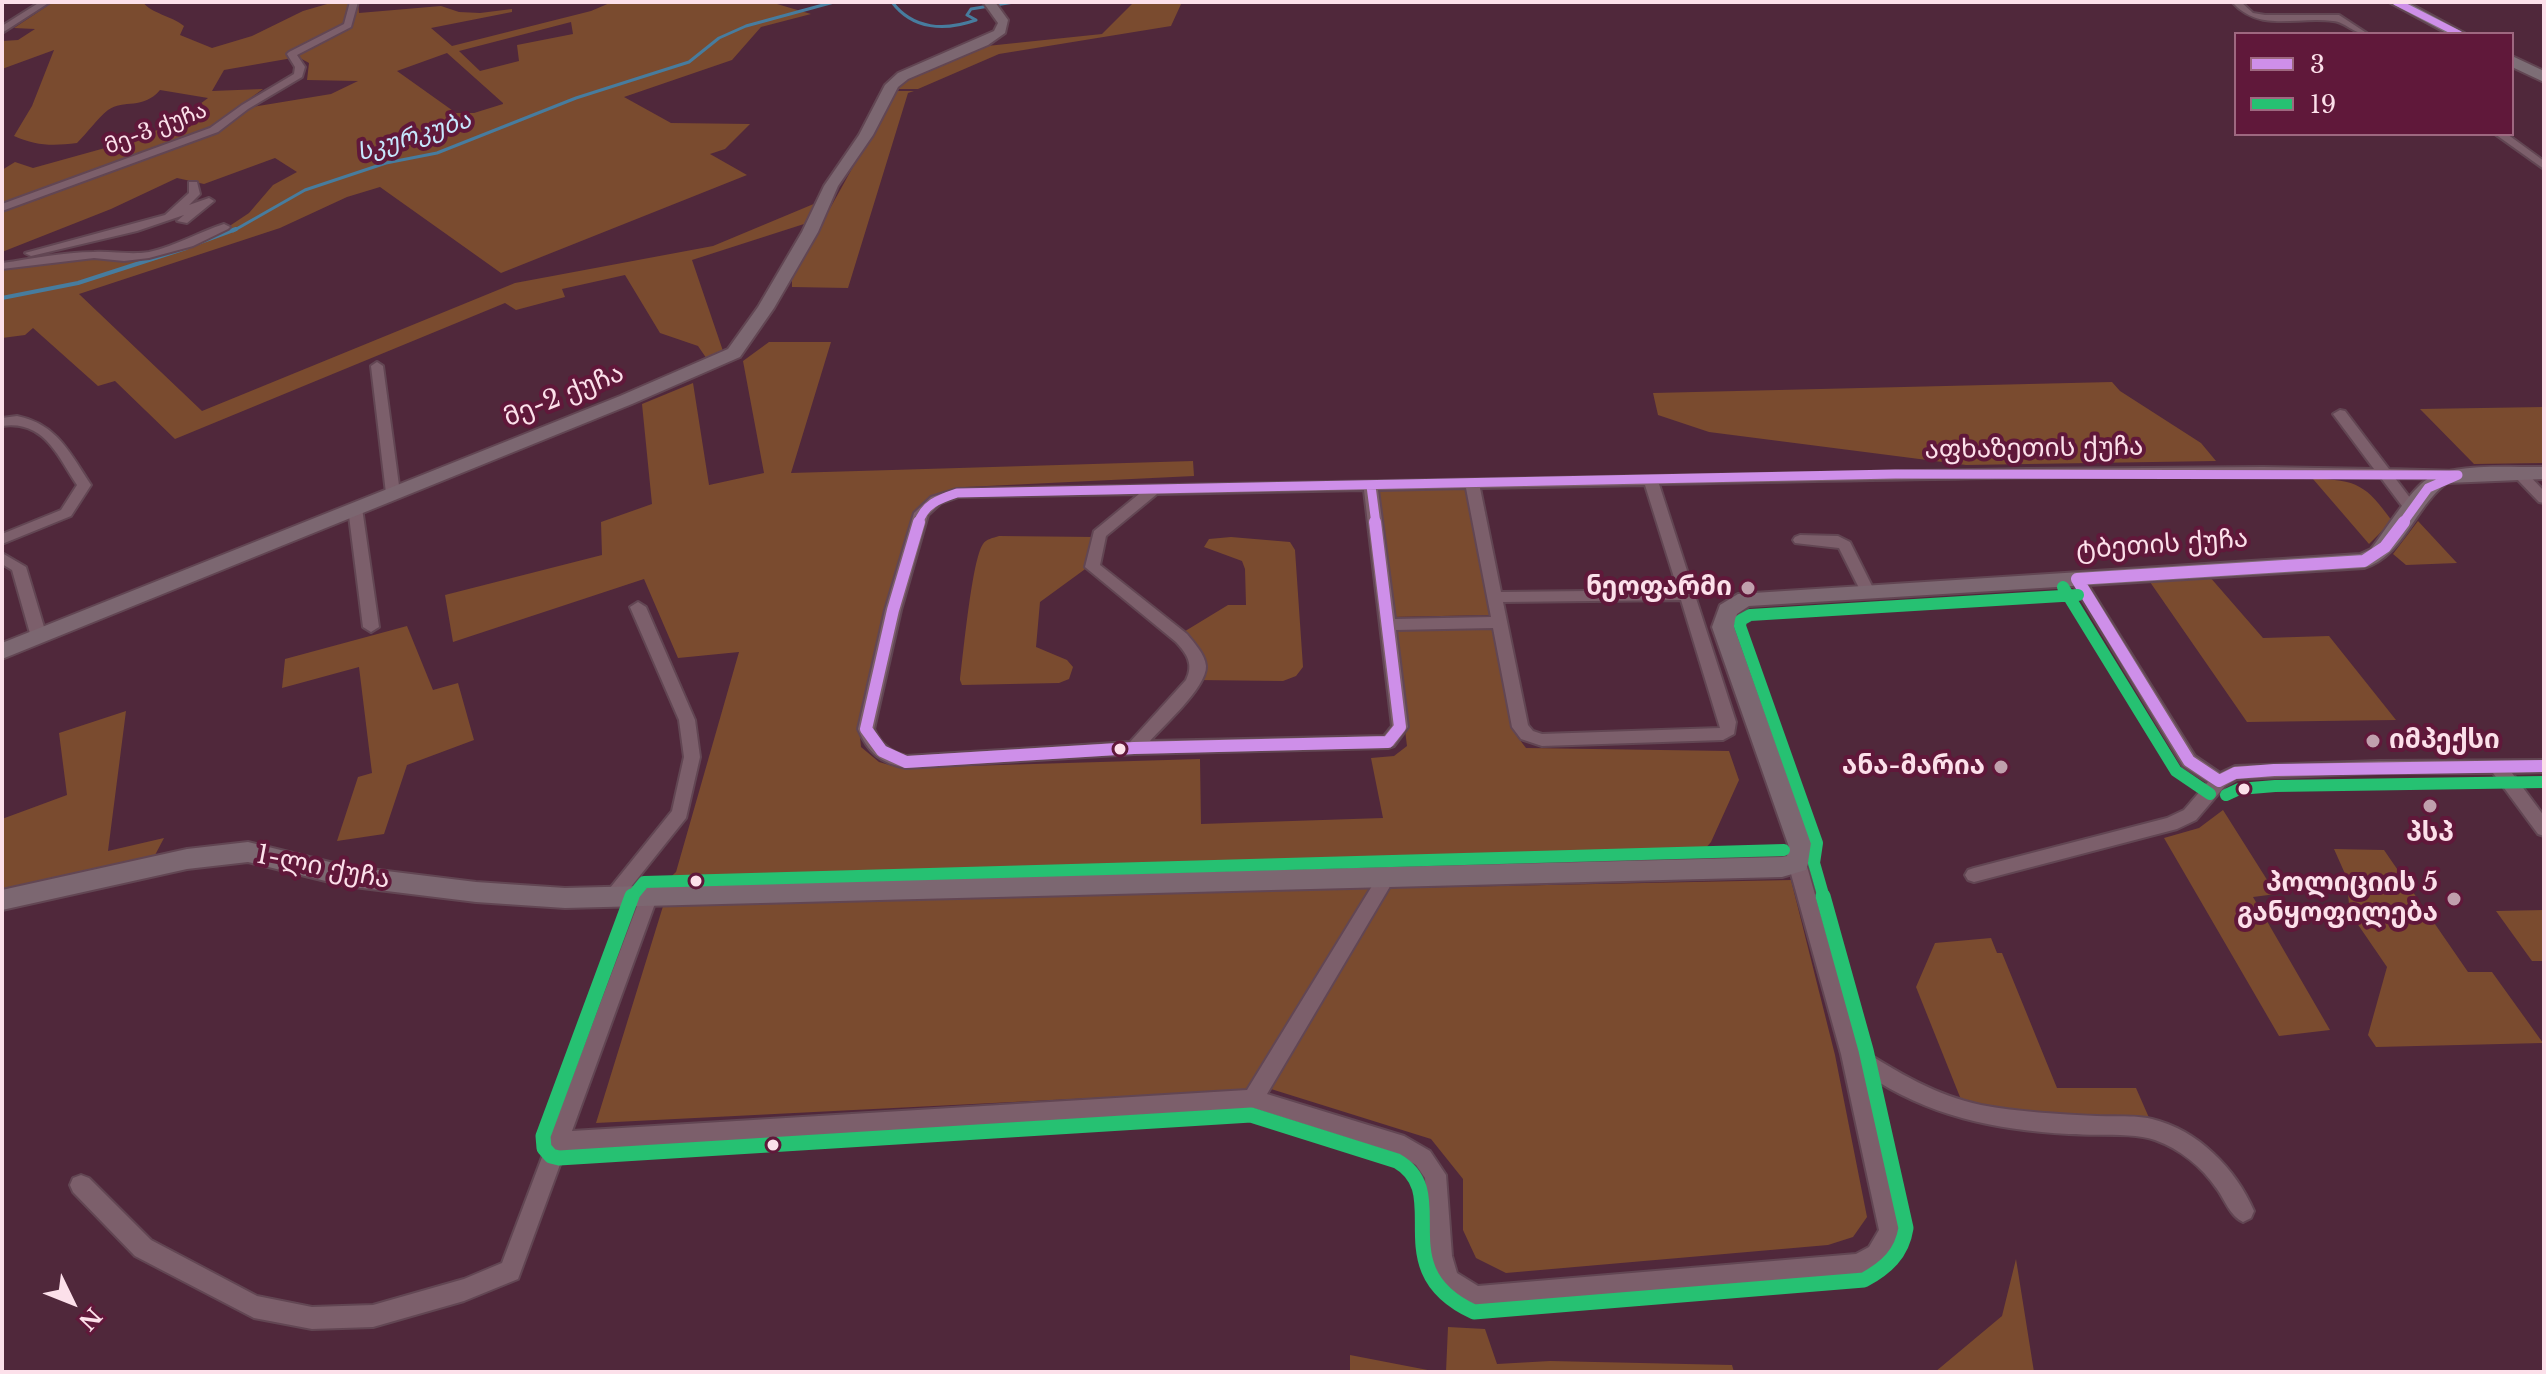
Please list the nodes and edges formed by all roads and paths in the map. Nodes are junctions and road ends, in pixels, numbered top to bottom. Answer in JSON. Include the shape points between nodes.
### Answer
{"nodes":[{"id":1,"x":46,"y":2,"type":"edge"},
{"id":2,"x":354,"y":2,"type":"edge"},
{"id":3,"x":2236,"y":2,"type":"edge"},
{"id":4,"x":2382,"y":2,"type":"edge"},
{"id":5,"x":2396,"y":2,"type":"edge"},
{"id":6,"x":996,"y":10,"type":"edge"},
{"id":7,"x":2,"y":30,"type":"edge"},
{"id":8,"x":2360,"y":32,"type":"edge"},
{"id":9,"x":2440,"y":32,"type":"edge"},
{"id":10,"x":2455,"y":32,"type":"edge"},
{"id":11,"x":2514,"y":62,"type":"edge"},
{"id":12,"x":2514,"y":69,"type":"edge"},
{"id":13,"x":2544,"y":77,"type":"edge"},
{"id":14,"x":2544,"y":85,"type":"edge"},
{"id":15,"x":2503,"y":136,"type":"edge"},
{"id":16,"x":2544,"y":166,"type":"edge"},
{"id":17,"x":193,"y":184,"type":"dead end"},
{"id":18,"x":2,"y":208,"type":"edge"},
{"id":19,"x":169,"y":217,"type":"junction"},
{"id":20,"x":183,"y":221,"type":"dead end"},
{"id":21,"x":224,"y":227,"type":"dead end"},
{"id":22,"x":2,"y":260,"type":"edge"},
{"id":23,"x":2,"y":266,"type":"edge"},
{"id":24,"x":377,"y":366,"type":"dead end"},
{"id":25,"x":2340,"y":414,"type":"dead end"},
{"id":26,"x":2,"y":422,"type":"edge"},
{"id":27,"x":2386,"y":473,"type":"junction"},
{"id":28,"x":2519,"y":473,"type":"junction"},
{"id":29,"x":2544,"y":473,"type":"edge"},
{"id":30,"x":2458,"y":475,"type":"junction"},
{"id":31,"x":1650,"y":479,"type":"junction"},
{"id":32,"x":1472,"y":484,"type":"junction"},
{"id":33,"x":1371,"y":486,"type":"junction"},
{"id":34,"x":1154,"y":489,"type":"junction"},
{"id":35,"x":393,"y":493,"type":"junction"},
{"id":36,"x":2544,"y":499,"type":"edge"},
{"id":37,"x":355,"y":508,"type":"junction"},
{"id":38,"x":2413,"y":511,"type":"junction"},
{"id":39,"x":2,"y":539,"type":"edge"},
{"id":40,"x":1800,"y":540,"type":"dead end"},
{"id":41,"x":2,"y":558,"type":"edge"},
{"id":42,"x":2077,"y":579,"type":"junction"},
{"id":43,"x":1868,"y":592,"type":"junction"},
{"id":44,"x":1688,"y":595,"type":"junction"},
{"id":45,"x":1495,"y":597,"type":"junction"},
{"id":46,"x":638,"y":607,"type":"dead end"},
{"id":47,"x":1500,"y":622,"type":"junction"},
{"id":48,"x":1387,"y":625,"type":"junction"},
{"id":49,"x":371,"y":627,"type":"dead end"},
{"id":50,"x":39,"y":637,"type":"junction"},
{"id":51,"x":2,"y":651,"type":"edge"},
{"id":52,"x":1737,"y":666,"type":"junction"},
{"id":53,"x":1709,"y":669,"type":"junction"},
{"id":54,"x":1134,"y":748,"type":"junction"},
{"id":55,"x":2544,"y":766,"type":"edge"},
{"id":56,"x":2498,"y":767,"type":"junction"},
{"id":57,"x":2219,"y":781,"type":"junction"},
{"id":58,"x":2544,"y":829,"type":"edge"},
{"id":59,"x":1797,"y":863,"type":"junction"},
{"id":60,"x":1974,"y":875,"type":"dead end"},
{"id":61,"x":1386,"y":878,"type":"junction"},
{"id":62,"x":612,"y":898,"type":"junction"},
{"id":63,"x":648,"y":898,"type":"junction"},
{"id":64,"x":2,"y":900,"type":"edge"},
{"id":65,"x":1851,"y":1054,"type":"junction"},
{"id":66,"x":1253,"y":1099,"type":"junction"},
{"id":67,"x":558,"y":1142,"type":"junction"},
{"id":68,"x":81,"y":1185,"type":"dead end"},
{"id":69,"x":2243,"y":1211,"type":"dead end"}],
"edges":[{"from":1,"to":7,"type":"street"},
{"from":2,"to":18,"type":"street","name":"მე-3 ქუჩა","via":[[348,25],[292,54],[299,75],[214,130]]},
{"from":3,"to":8,"type":"street","via":[[2250,15],[2267,20],[2329,18],[2344,20]]},
{"from":4,"to":9,"type":"main road"},
{"from":5,"to":10,"type":"main road"},
{"from":6,"to":35,"type":"street","name":"მე-2 ქუჩა","via":[[999,33],[892,85],[766,308],[734,353]]},
{"from":11,"to":13,"type":"main road"},
{"from":12,"to":14,"type":"main road"},
{"from":15,"to":16,"type":"street"},
{"from":17,"to":19,"type":"street","via":[[195,194]]},
{"from":19,"to":20,"type":"street","via":[[209,201]]},
{"from":19,"to":22,"type":"street"},
{"from":21,"to":23,"type":"street","via":[[148,254]]},
{"from":24,"to":35,"type":"street"},
{"from":25,"to":27,"type":"street"},
{"from":26,"to":39,"type":"street","via":[[15,419],[43,426],[84,485],[66,513]]},
{"from":27,"to":30,"type":"street","name":"აფხაზეთის ქუჩა"},
{"from":27,"to":31,"type":"street","name":"აფხაზეთის ქუჩა"},
{"from":27,"to":38,"type":"street"},
{"from":28,"to":29,"type":"street","name":"ტბეთის ქუჩა"},
{"from":28,"to":30,"type":"street","name":"ტბეთის ქუჩა"},
{"from":28,"to":36,"type":"street"},
{"from":30,"to":38,"type":"street","name":"ტბეთის ქუჩა","via":[[2428,488]]},
{"from":31,"to":32,"type":"street","name":"აფხაზეთის ქუჩა"},
{"from":31,"to":44,"type":"street"},
{"from":32,"to":33,"type":"street","name":"აფხაზეთის ქუჩა"},
{"from":32,"to":45,"type":"street"},
{"from":33,"to":34,"type":"street","name":"აფხაზეთის ქუჩა"},
{"from":33,"to":48,"type":"street","name":"აფხაზეთის ქუჩა"},
{"from":34,"to":54,"type":"street","via":[[1099,534],[1092,567],[1177,633],[1197,657],[1199,672]]},
{"from":34,"to":54,"type":"street","name":"აფხაზეთის ქუჩა","via":[[957,493],[936,500],[921,513],[866,729],[879,751],[906,762]]},
{"from":35,"to":37,"type":"street","name":"მე-2 ქუჩა"},
{"from":37,"to":49,"type":"street"},
{"from":37,"to":50,"type":"street","name":"მე-2 ქუჩა"},
{"from":38,"to":42,"type":"street","name":"ტბეთის ქუჩა","via":[[2378,554],[2364,561]]},
{"from":40,"to":43,"type":"street","via":[[1845,545]]},
{"from":41,"to":50,"type":"street","via":[[19,567]]},
{"from":42,"to":43,"type":"street","name":"ტბეთის ქუჩა"},
{"from":42,"to":57,"type":"street","via":[[2189,761]]},
{"from":43,"to":52,"type":"street","name":"ტბეთის ქუჩა","via":[[1745,599],[1727,610],[1723,627]]},
{"from":44,"to":45,"type":"street"},
{"from":44,"to":53,"type":"street"},
{"from":45,"to":47,"type":"street"},
{"from":46,"to":62,"type":"street","via":[[687,720],[692,757],[680,813]]},
{"from":47,"to":48,"type":"street"},
{"from":47,"to":53,"type":"street","via":[[1520,727],[1542,740],[1723,734],[1728,722]]},
{"from":48,"to":54,"type":"street","name":"აფხაზეთის ქუჩა","via":[[1400,727],[1388,742]]},
{"from":50,"to":51,"type":"street","name":"მე-2 ქუჩა"},
{"from":52,"to":53,"type":"street"},
{"from":52,"to":59,"type":"street","via":[[1801,847]]},
{"from":55,"to":56,"type":"street"},
{"from":56,"to":57,"type":"street","via":[[2274,770],[2235,773]]},
{"from":56,"to":58,"type":"street"},
{"from":57,"to":60,"type":"street","via":[[2190,815],[2171,824]]},
{"from":59,"to":61,"type":"street","name":"1-ლი ქუჩა"},
{"from":59,"to":65,"type":"street"},
{"from":61,"to":63,"type":"street","name":"1-ლი ქუჩა"},
{"from":61,"to":66,"type":"street"},
{"from":62,"to":63,"type":"street","name":"1-ლი ქუჩა"},
{"from":62,"to":64,"type":"street","name":"1-ლი ქუჩა","via":[[476,892],[346,876],[248,852],[187,859]]},
{"from":63,"to":67,"type":"street"},
{"from":65,"to":66,"type":"street","via":[[1890,1231],[1877,1255],[1858,1265],[1478,1297],[1448,1280],[1435,1175],[1423,1158],[1404,1146]]},
{"from":65,"to":69,"type":"street","via":[[1896,1083],[1959,1110],[2003,1120],[2152,1129],[2173,1136],[2222,1175]]},
{"from":66,"to":67,"type":"street"},
{"from":67,"to":68,"type":"street","via":[[510,1271],[373,1316],[312,1318],[254,1307],[143,1248]]}]}
